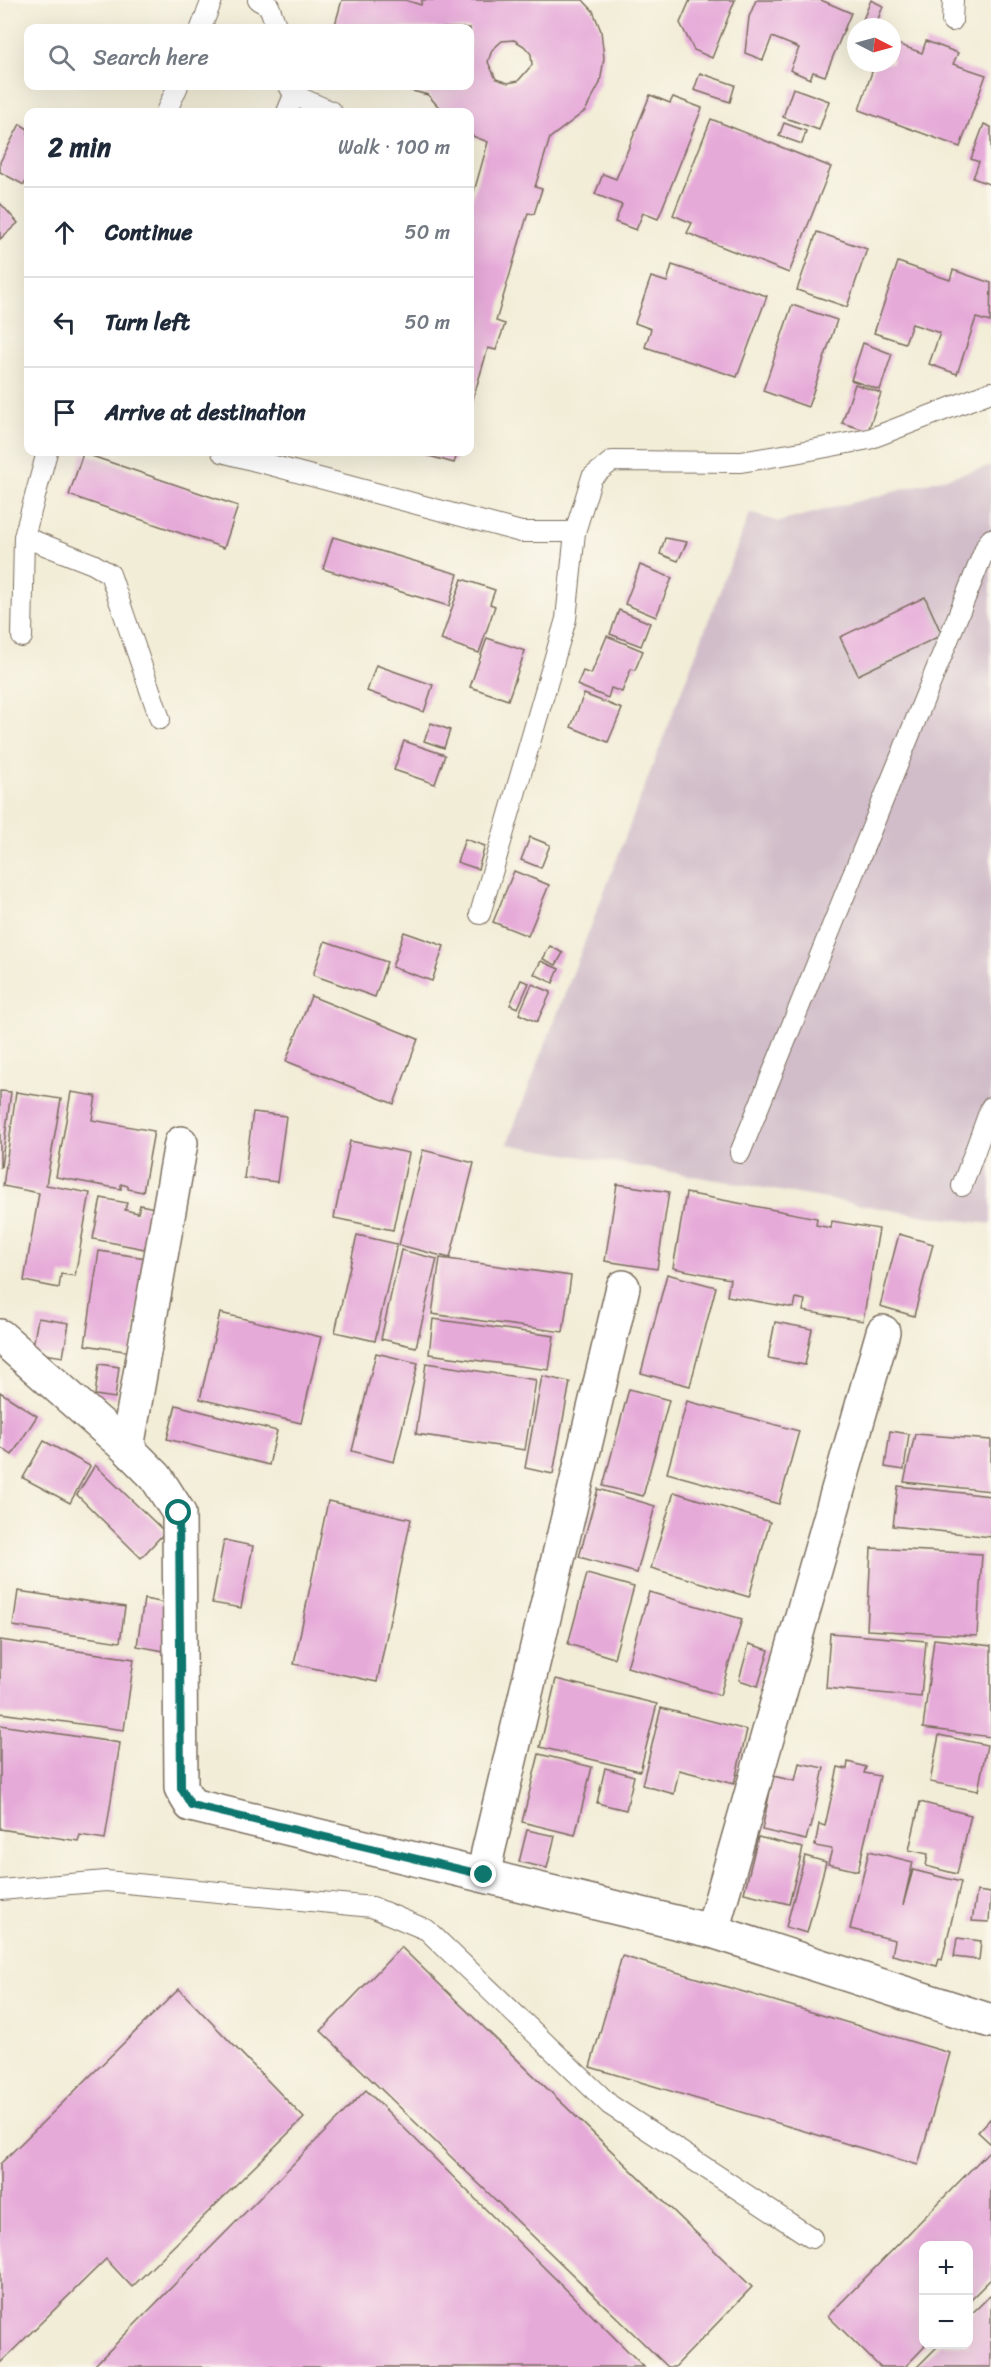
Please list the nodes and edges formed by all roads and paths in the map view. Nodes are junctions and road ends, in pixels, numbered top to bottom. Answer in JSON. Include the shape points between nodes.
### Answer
{"nodes":[{"id":1,"x":212,"y":0,"type":"edge"},
{"id":2,"x":258,"y":0,"type":"edge"},
{"id":3,"x":953,"y":0,"type":"edge"},
{"id":4,"x":952,"y":21,"type":"dead end"},
{"id":5,"x":203,"y":24,"type":"edge"},
{"id":6,"x":276,"y":24,"type":"edge"},
{"id":7,"x":175,"y":90,"type":"edge"},
{"id":8,"x":290,"y":98,"type":"edge"},
{"id":9,"x":168,"y":108,"type":"edge"},
{"id":10,"x":320,"y":108,"type":"edge"},
{"id":11,"x":991,"y":392,"type":"edge"},
{"id":12,"x":46,"y":456,"type":"edge"},
{"id":13,"x":237,"y":456,"type":"edge"},
{"id":14,"x":575,"y":532,"type":"junction"},
{"id":15,"x":24,"y":537,"type":"junction"},
{"id":16,"x":991,"y":539,"type":"edge"},
{"id":17,"x":22,"y":637,"type":"dead end"},
{"id":18,"x":160,"y":719,"type":"dead end"},
{"id":19,"x":480,"y":914,"type":"dead end"},
{"id":20,"x":991,"y":1107,"type":"edge"},
{"id":21,"x":181,"y":1143,"type":"dead end"},
{"id":22,"x":740,"y":1153,"type":"dead end"},
{"id":23,"x":962,"y":1186,"type":"dead end"},
{"id":24,"x":623,"y":1287,"type":"dead end"},
{"id":25,"x":883,"y":1332,"type":"dead end"},
{"id":26,"x":0,"y":1336,"type":"edge"},
{"id":27,"x":127,"y":1448,"type":"junction"},
{"id":28,"x":484,"y":1875,"type":"junction"},
{"id":29,"x":0,"y":1890,"type":"edge"},
{"id":30,"x":712,"y":1931,"type":"junction"},
{"id":31,"x":991,"y":2022,"type":"edge"},
{"id":32,"x":812,"y":2238,"type":"dead end"}],
"edges":[{"from":1,"to":5,"type":"lane"},
{"from":2,"to":6,"type":"lane","via":[[269,6]]},
{"from":3,"to":4,"type":"lane"},
{"from":7,"to":9,"type":"lane"},
{"from":8,"to":10,"type":"lane"},
{"from":11,"to":14,"type":"lane","via":[[869,439],[784,455],[741,462],[612,461],[592,477]]},
{"from":12,"to":15,"type":"lane"},
{"from":13,"to":14,"type":"lane","via":[[521,532]]},
{"from":14,"to":19,"type":"lane","via":[[566,619]]},
{"from":15,"to":17,"type":"lane"},
{"from":15,"to":18,"type":"lane","via":[[110,574]]},
{"from":16,"to":22,"type":"lane"},
{"from":20,"to":23,"type":"lane"},
{"from":21,"to":27,"type":"street"},
{"from":24,"to":28,"type":"street"},
{"from":25,"to":30,"type":"street"},
{"from":26,"to":27,"type":"street"},
{"from":27,"to":28,"type":"street","via":[[156,1477],[179,1513],[181,1788],[191,1805]]},
{"from":28,"to":30,"type":"street"},
{"from":29,"to":32,"type":"lane","via":[[117,1882],[372,1907],[427,1930],[610,2105]]},
{"from":30,"to":31,"type":"street"}]}
